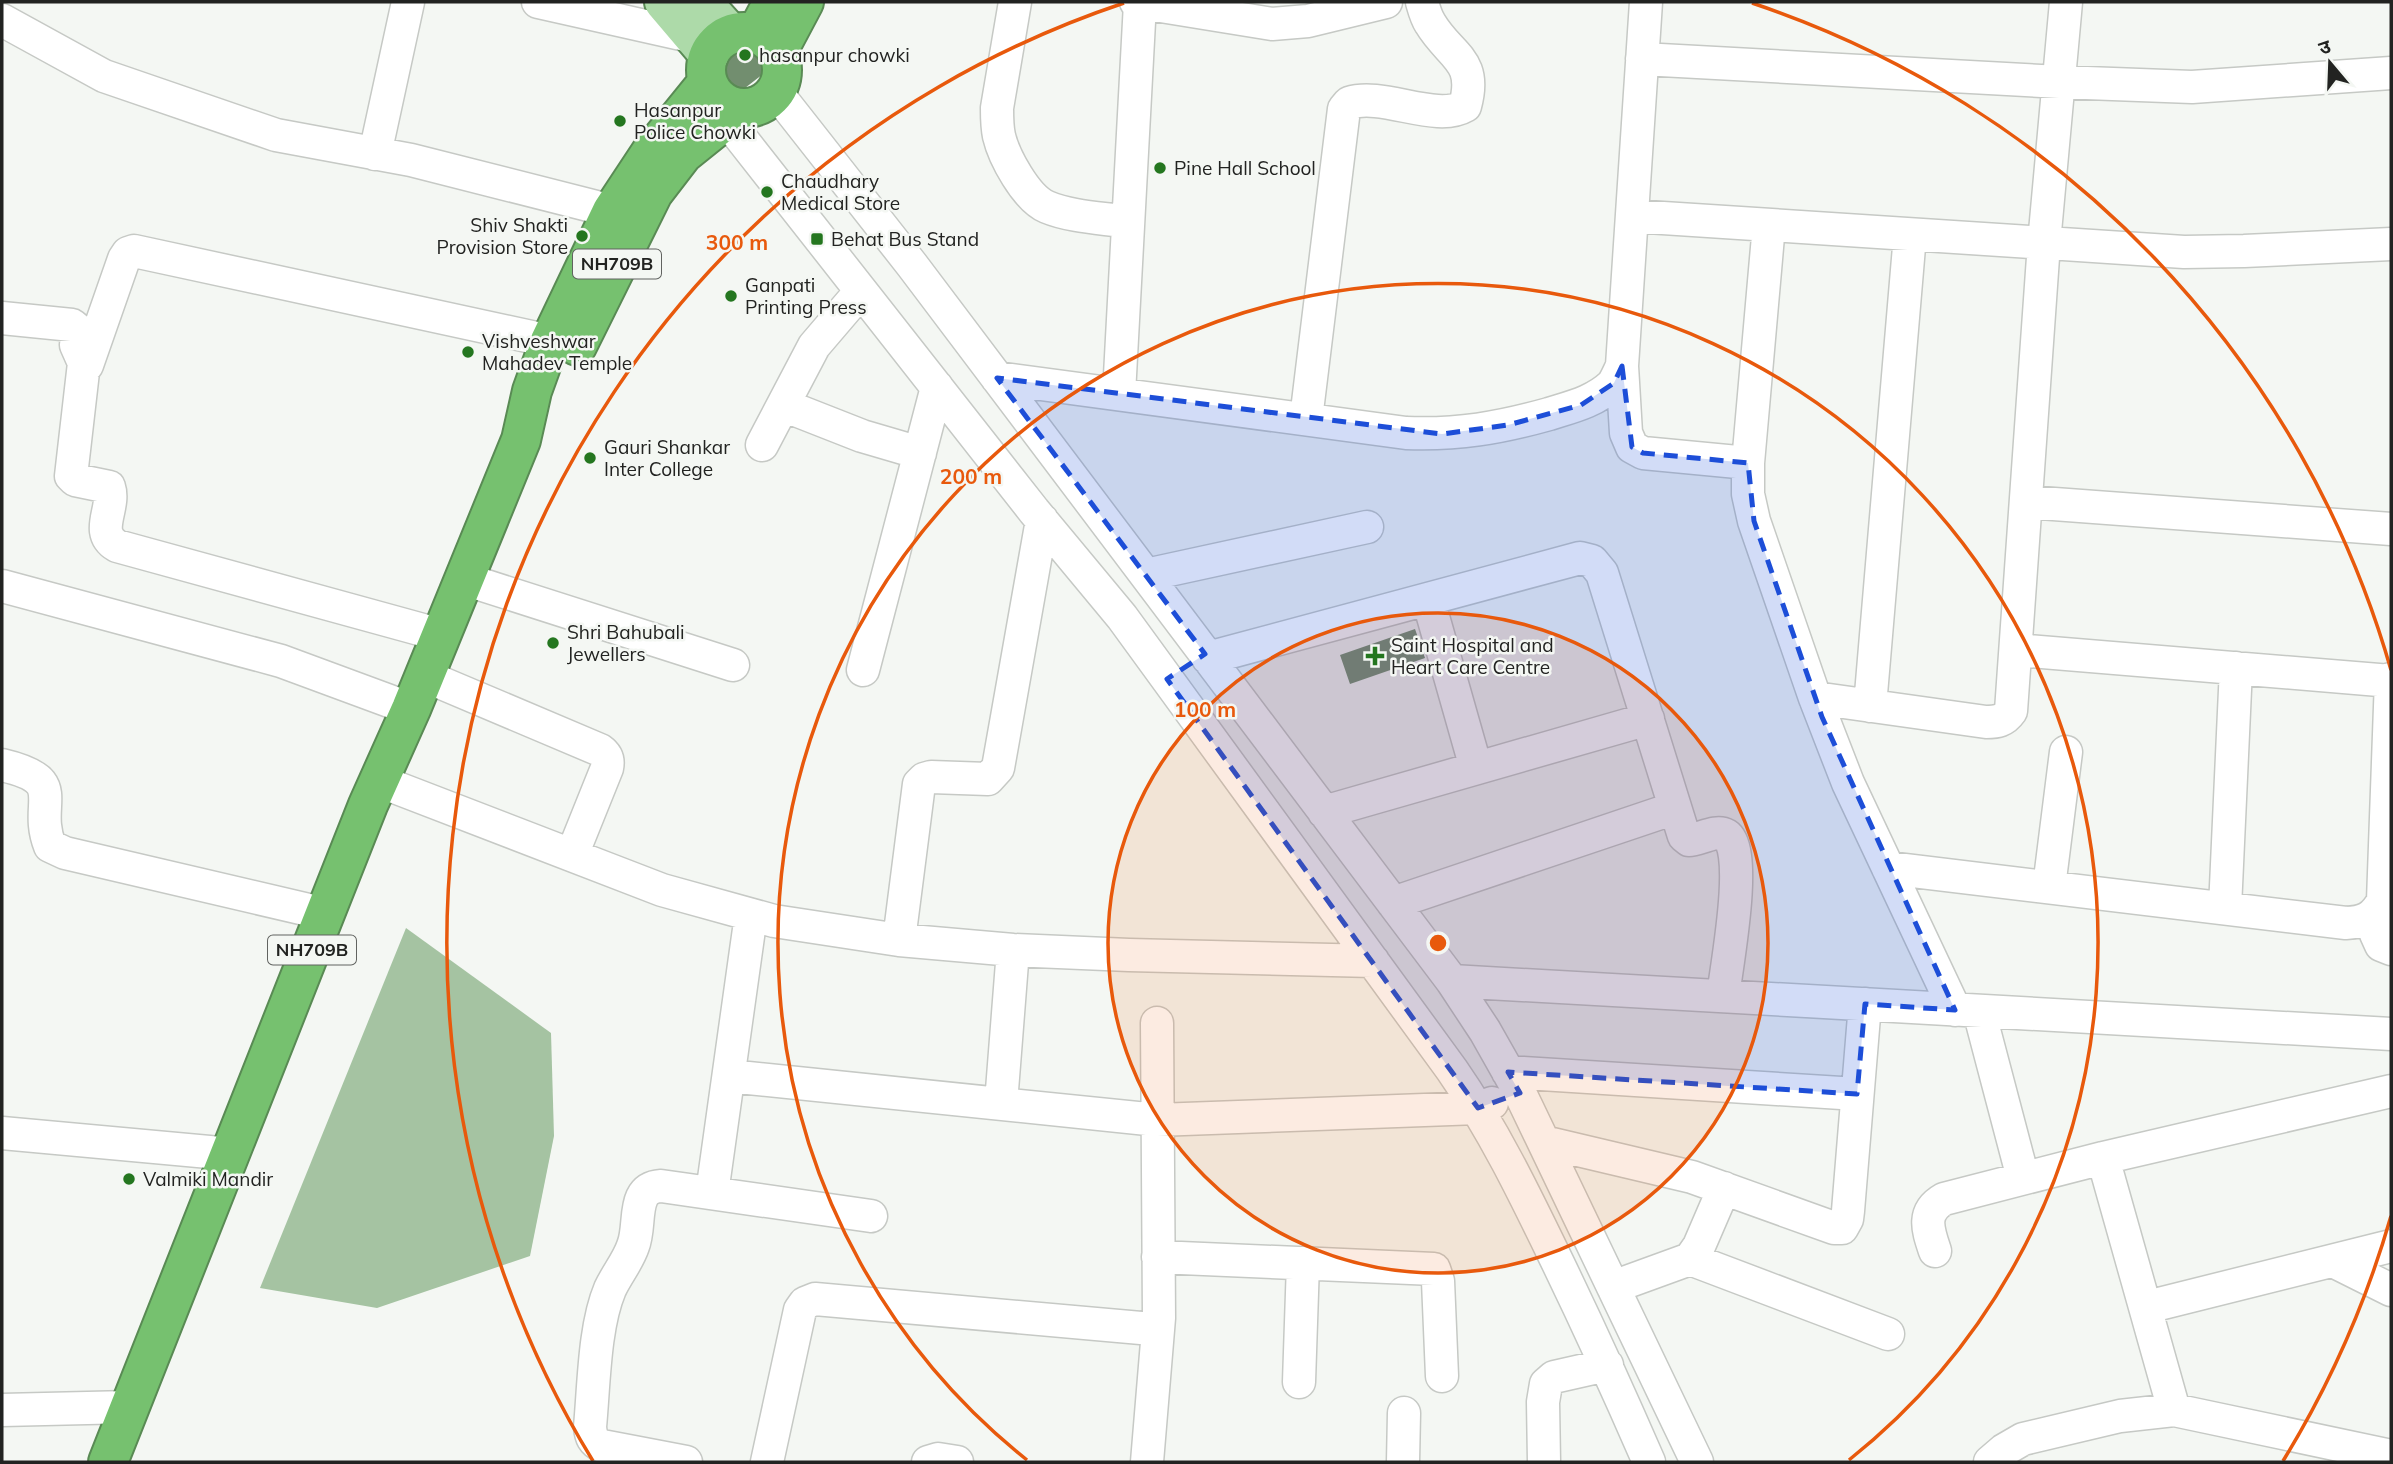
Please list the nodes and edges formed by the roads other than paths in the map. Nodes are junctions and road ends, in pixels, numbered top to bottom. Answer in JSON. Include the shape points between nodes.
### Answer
{"nodes":[{"id":1,"x":408,"y":2,"type":"edge"},
{"id":2,"x":538,"y":2,"type":"edge"},
{"id":3,"x":664,"y":2,"type":"edge"},
{"id":4,"x":804,"y":2,"type":"edge"},
{"id":5,"x":1015,"y":2,"type":"edge"},
{"id":6,"x":1138,"y":2,"type":"edge"},
{"id":7,"x":1387,"y":2,"type":"edge"},
{"id":8,"x":1422,"y":2,"type":"edge"},
{"id":9,"x":1646,"y":2,"type":"edge"},
{"id":10,"x":2066,"y":2,"type":"edge"},
{"id":11,"x":2,"y":20,"type":"edge"},
{"id":12,"x":731,"y":37,"type":"edge"},
{"id":13,"x":1642,"y":59,"type":"junction"},
{"id":14,"x":2391,"y":73,"type":"edge"},
{"id":15,"x":2060,"y":82,"type":"junction"},
{"id":16,"x":776,"y":92,"type":"junction"},
{"id":17,"x":733,"y":114,"type":"junction"},
{"id":18,"x":375,"y":154,"type":"junction"},
{"id":19,"x":612,"y":211,"type":"junction"},
{"id":20,"x":1632,"y":216,"type":"junction"},
{"id":21,"x":1128,"y":222,"type":"junction"},
{"id":22,"x":1769,"y":226,"type":"junction"},
{"id":23,"x":1910,"y":234,"type":"junction"},
{"id":24,"x":2044,"y":243,"type":"junction"},
{"id":25,"x":2391,"y":244,"type":"edge"},
{"id":26,"x":861,"y":291,"type":"junction"},
{"id":27,"x":2,"y":318,"type":"edge"},
{"id":28,"x":550,"y":341,"type":"junction"},
{"id":29,"x":1622,"y":366,"type":"junction"},
{"id":30,"x":82,"y":377,"type":"junction"},
{"id":31,"x":997,"y":378,"type":"junction"},
{"id":32,"x":937,"y":387,"type":"junction"},
{"id":33,"x":1119,"y":394,"type":"junction"},
{"id":34,"x":783,"y":405,"type":"junction"},
{"id":35,"x":1306,"y":419,"type":"junction"},
{"id":36,"x":521,"y":440,"type":"junction"},
{"id":37,"x":762,"y":446,"type":"dead end"},
{"id":38,"x":920,"y":453,"type":"junction"},
{"id":39,"x":1748,"y":463,"type":"junction"},
{"id":40,"x":2027,"y":502,"type":"junction"},
{"id":41,"x":1042,"y":520,"type":"junction"},
{"id":42,"x":1367,"y":527,"type":"dead end"},
{"id":43,"x":2391,"y":529,"type":"edge"},
{"id":44,"x":1146,"y":575,"type":"junction"},
{"id":45,"x":464,"y":579,"type":"junction"},
{"id":46,"x":2,"y":586,"type":"edge"},
{"id":47,"x":1428,"y":599,"type":"junction"},
{"id":48,"x":441,"y":635,"type":"junction"},
{"id":49,"x":2017,"y":650,"type":"junction"},
{"id":50,"x":733,"y":665,"type":"dead end"},
{"id":51,"x":1190,"y":665,"type":"junction"},
{"id":52,"x":2236,"y":668,"type":"junction"},
{"id":53,"x":863,"y":670,"type":"dead end"},
{"id":54,"x":2391,"y":680,"type":"edge"},
{"id":55,"x":418,"y":692,"type":"junction"},
{"id":56,"x":1815,"y":698,"type":"junction"},
{"id":57,"x":1870,"y":706,"type":"junction"},
{"id":58,"x":1648,"y":719,"type":"junction"},
{"id":59,"x":2066,"y":752,"type":"dead end"},
{"id":60,"x":2,"y":765,"type":"edge"},
{"id":61,"x":1476,"y":768,"type":"junction"},
{"id":62,"x":2390,"y":772,"type":"edge"},
{"id":63,"x":379,"y":781,"type":"junction"},
{"id":64,"x":1675,"y":808,"type":"junction"},
{"id":65,"x":1324,"y":812,"type":"junction"},
{"id":66,"x":572,"y":855,"type":"junction"},
{"id":67,"x":1333,"y":866,"type":"junction"},
{"id":68,"x":1888,"y":868,"type":"junction"},
{"id":69,"x":2049,"y":887,"type":"junction"},
{"id":70,"x":1393,"y":903,"type":"junction"},
{"id":71,"x":2225,"y":908,"type":"junction"},
{"id":72,"x":326,"y":914,"type":"junction"},
{"id":73,"x":751,"y":915,"type":"junction"},
{"id":74,"x":2374,"y":916,"type":"junction"},
{"id":75,"x":899,"y":940,"type":"junction"},
{"id":76,"x":2391,"y":949,"type":"edge"},
{"id":77,"x":1013,"y":950,"type":"junction"},
{"id":78,"x":1373,"y":961,"type":"junction"},
{"id":79,"x":1452,"y":981,"type":"junction"},
{"id":80,"x":1723,"y":996,"type":"junction"},
{"id":81,"x":1865,"y":1004,"type":"junction"},
{"id":82,"x":1967,"y":1010,"type":"junction"},
{"id":83,"x":1157,"y":1023,"type":"dead end"},
{"id":84,"x":2391,"y":1034,"type":"edge"},
{"id":85,"x":729,"y":1076,"type":"junction"},
{"id":86,"x":2391,"y":1091,"type":"edge"},
{"id":87,"x":1857,"y":1094,"type":"junction"},
{"id":88,"x":1500,"y":1095,"type":"junction"},
{"id":89,"x":1001,"y":1103,"type":"junction"},
{"id":90,"x":1157,"y":1120,"type":"junction"},
{"id":91,"x":2,"y":1133,"type":"edge"},
{"id":92,"x":1544,"y":1142,"type":"junction"},
{"id":93,"x":231,"y":1154,"type":"junction"},
{"id":94,"x":2103,"y":1158,"type":"junction"},
{"id":95,"x":2023,"y":1178,"type":"junction"},
{"id":96,"x":1724,"y":1188,"type":"junction"},
{"id":97,"x":712,"y":1193,"type":"junction"},
{"id":98,"x":871,"y":1216,"type":"dead end"},
{"id":99,"x":2391,"y":1246,"type":"edge"},
{"id":100,"x":1935,"y":1251,"type":"dead end"},
{"id":101,"x":1158,"y":1257,"type":"junction"},
{"id":102,"x":1690,"y":1259,"type":"junction"},
{"id":103,"x":2333,"y":1261,"type":"junction"},
{"id":104,"x":1303,"y":1263,"type":"junction"},
{"id":105,"x":1613,"y":1287,"type":"junction"},
{"id":106,"x":2391,"y":1290,"type":"edge"},
{"id":107,"x":2147,"y":1307,"type":"junction"},
{"id":108,"x":1159,"y":1318,"type":"junction"},
{"id":109,"x":1888,"y":1334,"type":"dead end"},
{"id":110,"x":1608,"y":1365,"type":"junction"},
{"id":111,"x":1442,"y":1377,"type":"dead end"},
{"id":112,"x":1300,"y":1382,"type":"dead end"},
{"id":113,"x":130,"y":1407,"type":"junction"},
{"id":114,"x":2,"y":1410,"type":"edge"},
{"id":115,"x":2174,"y":1410,"type":"junction"},
{"id":116,"x":1404,"y":1413,"type":"dead end"},
{"id":117,"x":587,"y":1449,"type":"edge"},
{"id":118,"x":2391,"y":1456,"type":"edge"},
{"id":119,"x":108,"y":1462,"type":"edge"},
{"id":120,"x":686,"y":1462,"type":"edge"},
{"id":121,"x":767,"y":1462,"type":"edge"},
{"id":122,"x":928,"y":1462,"type":"edge"},
{"id":123,"x":957,"y":1462,"type":"edge"},
{"id":124,"x":1147,"y":1462,"type":"edge"},
{"id":125,"x":1403,"y":1462,"type":"edge"},
{"id":126,"x":1544,"y":1462,"type":"edge"},
{"id":127,"x":1649,"y":1462,"type":"edge"},
{"id":128,"x":1696,"y":1462,"type":"edge"},
{"id":129,"x":1990,"y":1462,"type":"edge"}],
"edges":[{"from":1,"to":18,"type":"street"},
{"from":2,"to":12,"type":"street"},
{"from":3,"to":12,"type":"main road"},
{"from":4,"to":12,"type":"highway","number":"NH709B"},
{"from":5,"to":21,"type":"street","via":[[997,108],[1004,152],[1039,203]]},
{"from":6,"to":7,"type":"street","via":[[1272,24],[1308,21]]},
{"from":6,"to":21,"type":"street"},
{"from":8,"to":35,"type":"street","via":[[1429,22],[1465,65],[1467,100],[1465,106],[1449,112],[1367,100],[1349,103],[1344,109]]},
{"from":9,"to":13,"type":"street"},
{"from":10,"to":15,"type":"street"},
{"from":11,"to":18,"type":"street","via":[[136,89],[276,135]]},
{"from":12,"to":16,"type":"highway","via":[[783,64]]},
{"from":12,"to":17,"type":"highway","via":[[714,95]]},
{"from":12,"to":19,"type":"highway","number":"NH709B"},
{"from":13,"to":15,"type":"street"},
{"from":13,"to":20,"type":"street"},
{"from":14,"to":15,"type":"street","via":[[2192,87]]},
{"from":15,"to":24,"type":"street"},
{"from":16,"to":17,"type":"highway","number":"NH709B","via":[[766,102]]},
{"from":16,"to":31,"type":"street"},
{"from":17,"to":26,"type":"street"},
{"from":17,"to":36,"type":"highway","number":"NH709B","via":[[683,154],[653,193],[575,352]]},
{"from":18,"to":19,"type":"street"},
{"from":19,"to":28,"type":"highway","number":"NH709B"},
{"from":20,"to":22,"type":"street"},
{"from":20,"to":29,"type":"street"},
{"from":21,"to":33,"type":"street"},
{"from":22,"to":23,"type":"street"},
{"from":22,"to":39,"type":"street"},
{"from":23,"to":24,"type":"street"},
{"from":23,"to":57,"type":"street"},
{"from":24,"to":25,"type":"street","via":[[2184,251]]},
{"from":24,"to":40,"type":"street"},
{"from":26,"to":32,"type":"street"},
{"from":26,"to":34,"type":"street","via":[[814,346]]},
{"from":27,"to":30,"type":"street","via":[[76,327],[77,349],[84,359]]},
{"from":28,"to":30,"type":"street","via":[[134,251],[124,259]]},
{"from":28,"to":36,"type":"highway","number":"NH709B","via":[[531,391]]},
{"from":29,"to":35,"type":"street","via":[[1614,383],[1581,405],[1473,432],[1406,433]]},
{"from":29,"to":39,"type":"street","via":[[1626,433],[1632,447],[1643,453]]},
{"from":30,"to":48,"type":"street","via":[[71,476],[109,487],[105,527],[110,542]]},
{"from":31,"to":33,"type":"street"},
{"from":31,"to":44,"type":"street"},
{"from":32,"to":38,"type":"street"},
{"from":32,"to":41,"type":"street"},
{"from":33,"to":35,"type":"street"},
{"from":34,"to":37,"type":"street"},
{"from":34,"to":38,"type":"street"},
{"from":36,"to":45,"type":"highway","number":"NH709B"},
{"from":38,"to":53,"type":"street"},
{"from":39,"to":56,"type":"street","via":[[1754,521]]},
{"from":40,"to":43,"type":"street"},
{"from":40,"to":49,"type":"street"},
{"from":41,"to":51,"type":"street","via":[[1091,578]]},
{"from":41,"to":75,"type":"street","via":[[998,768],[988,779],[931,777],[919,784]]},
{"from":42,"to":44,"type":"street"},
{"from":44,"to":51,"type":"street"},
{"from":45,"to":48,"type":"highway","number":"NH709B"},
{"from":45,"to":50,"type":"street"},
{"from":46,"to":55,"type":"street","via":[[281,661]]},
{"from":47,"to":51,"type":"street"},
{"from":47,"to":58,"type":"street","via":[[1580,558],[1592,561],[1602,573]]},
{"from":47,"to":61,"type":"street"},
{"from":48,"to":55,"type":"highway","number":"NH709B"},
{"from":49,"to":52,"type":"street"},
{"from":49,"to":57,"type":"street","via":[[2011,711],[1997,722]]},
{"from":51,"to":65,"type":"street"},
{"from":51,"to":67,"type":"street"},
{"from":52,"to":54,"type":"street"},
{"from":52,"to":71,"type":"street"},
{"from":54,"to":62,"type":"street"},
{"from":55,"to":63,"type":"highway","number":"NH709B"},
{"from":55,"to":66,"type":"street","via":[[605,754],[607,768]]},
{"from":56,"to":57,"type":"street"},
{"from":56,"to":68,"type":"street"},
{"from":58,"to":61,"type":"street"},
{"from":58,"to":64,"type":"street"},
{"from":59,"to":69,"type":"street"},
{"from":60,"to":72,"type":"street","via":[[36,776],[46,790],[50,846],[65,853]]},
{"from":61,"to":65,"type":"street"},
{"from":62,"to":74,"type":"street","via":[[2383,901]]},
{"from":63,"to":66,"type":"street"},
{"from":63,"to":72,"type":"highway","number":"NH709B"},
{"from":64,"to":70,"type":"street"},
{"from":64,"to":80,"type":"street","via":[[1684,836],[1689,840],[1726,835],[1736,857]]},
{"from":65,"to":67,"type":"street"},
{"from":66,"to":73,"type":"street","via":[[662,890]]},
{"from":67,"to":70,"type":"street"},
{"from":67,"to":78,"type":"street"},
{"from":68,"to":69,"type":"street"},
{"from":68,"to":82,"type":"street"},
{"from":69,"to":71,"type":"street"},
{"from":70,"to":79,"type":"street"},
{"from":71,"to":74,"type":"street","via":[[2346,923]]},
{"from":72,"to":93,"type":"highway","number":"NH709B"},
{"from":73,"to":75,"type":"street"},
{"from":73,"to":85,"type":"street"},
{"from":74,"to":76,"type":"street","via":[[2381,945]]},
{"from":75,"to":77,"type":"street"},
{"from":77,"to":78,"type":"street"},
{"from":77,"to":89,"type":"street"},
{"from":78,"to":88,"type":"street"},
{"from":79,"to":80,"type":"street"},
{"from":79,"to":88,"type":"street"},
{"from":80,"to":81,"type":"street"},
{"from":81,"to":82,"type":"street"},
{"from":81,"to":87,"type":"street"},
{"from":82,"to":84,"type":"street"},
{"from":82,"to":95,"type":"street"},
{"from":83,"to":90,"type":"street"},
{"from":85,"to":89,"type":"street"},
{"from":85,"to":97,"type":"street"},
{"from":86,"to":94,"type":"street"},
{"from":87,"to":88,"type":"street"},
{"from":87,"to":96,"type":"street","via":[[1848,1211],[1842,1228]]},
{"from":88,"to":90,"type":"street"},
{"from":88,"to":92,"type":"street"},
{"from":88,"to":110,"type":"street","via":[[1534,1213]]},
{"from":89,"to":90,"type":"street"},
{"from":90,"to":101,"type":"street"},
{"from":91,"to":93,"type":"street"},
{"from":92,"to":96,"type":"street"},
{"from":92,"to":105,"type":"street"},
{"from":93,"to":113,"type":"highway","number":"NH709B"},
{"from":94,"to":95,"type":"street"},
{"from":94,"to":107,"type":"street"},
{"from":95,"to":100,"type":"street","via":[[1934,1204],[1928,1231]]},
{"from":96,"to":102,"type":"street"},
{"from":97,"to":98,"type":"street"},
{"from":97,"to":117,"type":"street","via":[[661,1186],[643,1191],[634,1244],[611,1287],[601,1319]]},
{"from":99,"to":103,"type":"street"},
{"from":101,"to":104,"type":"street"},
{"from":101,"to":108,"type":"street"},
{"from":102,"to":105,"type":"street"},
{"from":102,"to":109,"type":"street"},
{"from":103,"to":106,"type":"street"},
{"from":103,"to":107,"type":"street"},
{"from":104,"to":111,"type":"street","via":[[1434,1269]]},
{"from":104,"to":112,"type":"street"},
{"from":105,"to":128,"type":"street"},
{"from":107,"to":115,"type":"street"},
{"from":108,"to":121,"type":"street","via":[[1156,1324],[1141,1328],[815,1299],[800,1310]]},
{"from":108,"to":124,"type":"street"},
{"from":110,"to":126,"type":"street","via":[[1553,1377],[1546,1384]]},
{"from":110,"to":127,"type":"street"},
{"from":113,"to":114,"type":"street"},
{"from":113,"to":119,"type":"highway","number":"NH709B"},
{"from":115,"to":118,"type":"street"},
{"from":115,"to":129,"type":"street","via":[[2120,1416],[2023,1439]]},
{"from":116,"to":125,"type":"street"},
{"from":117,"to":120,"type":"street","via":[[595,1443]]},
{"from":122,"to":123,"type":"street"}]}
